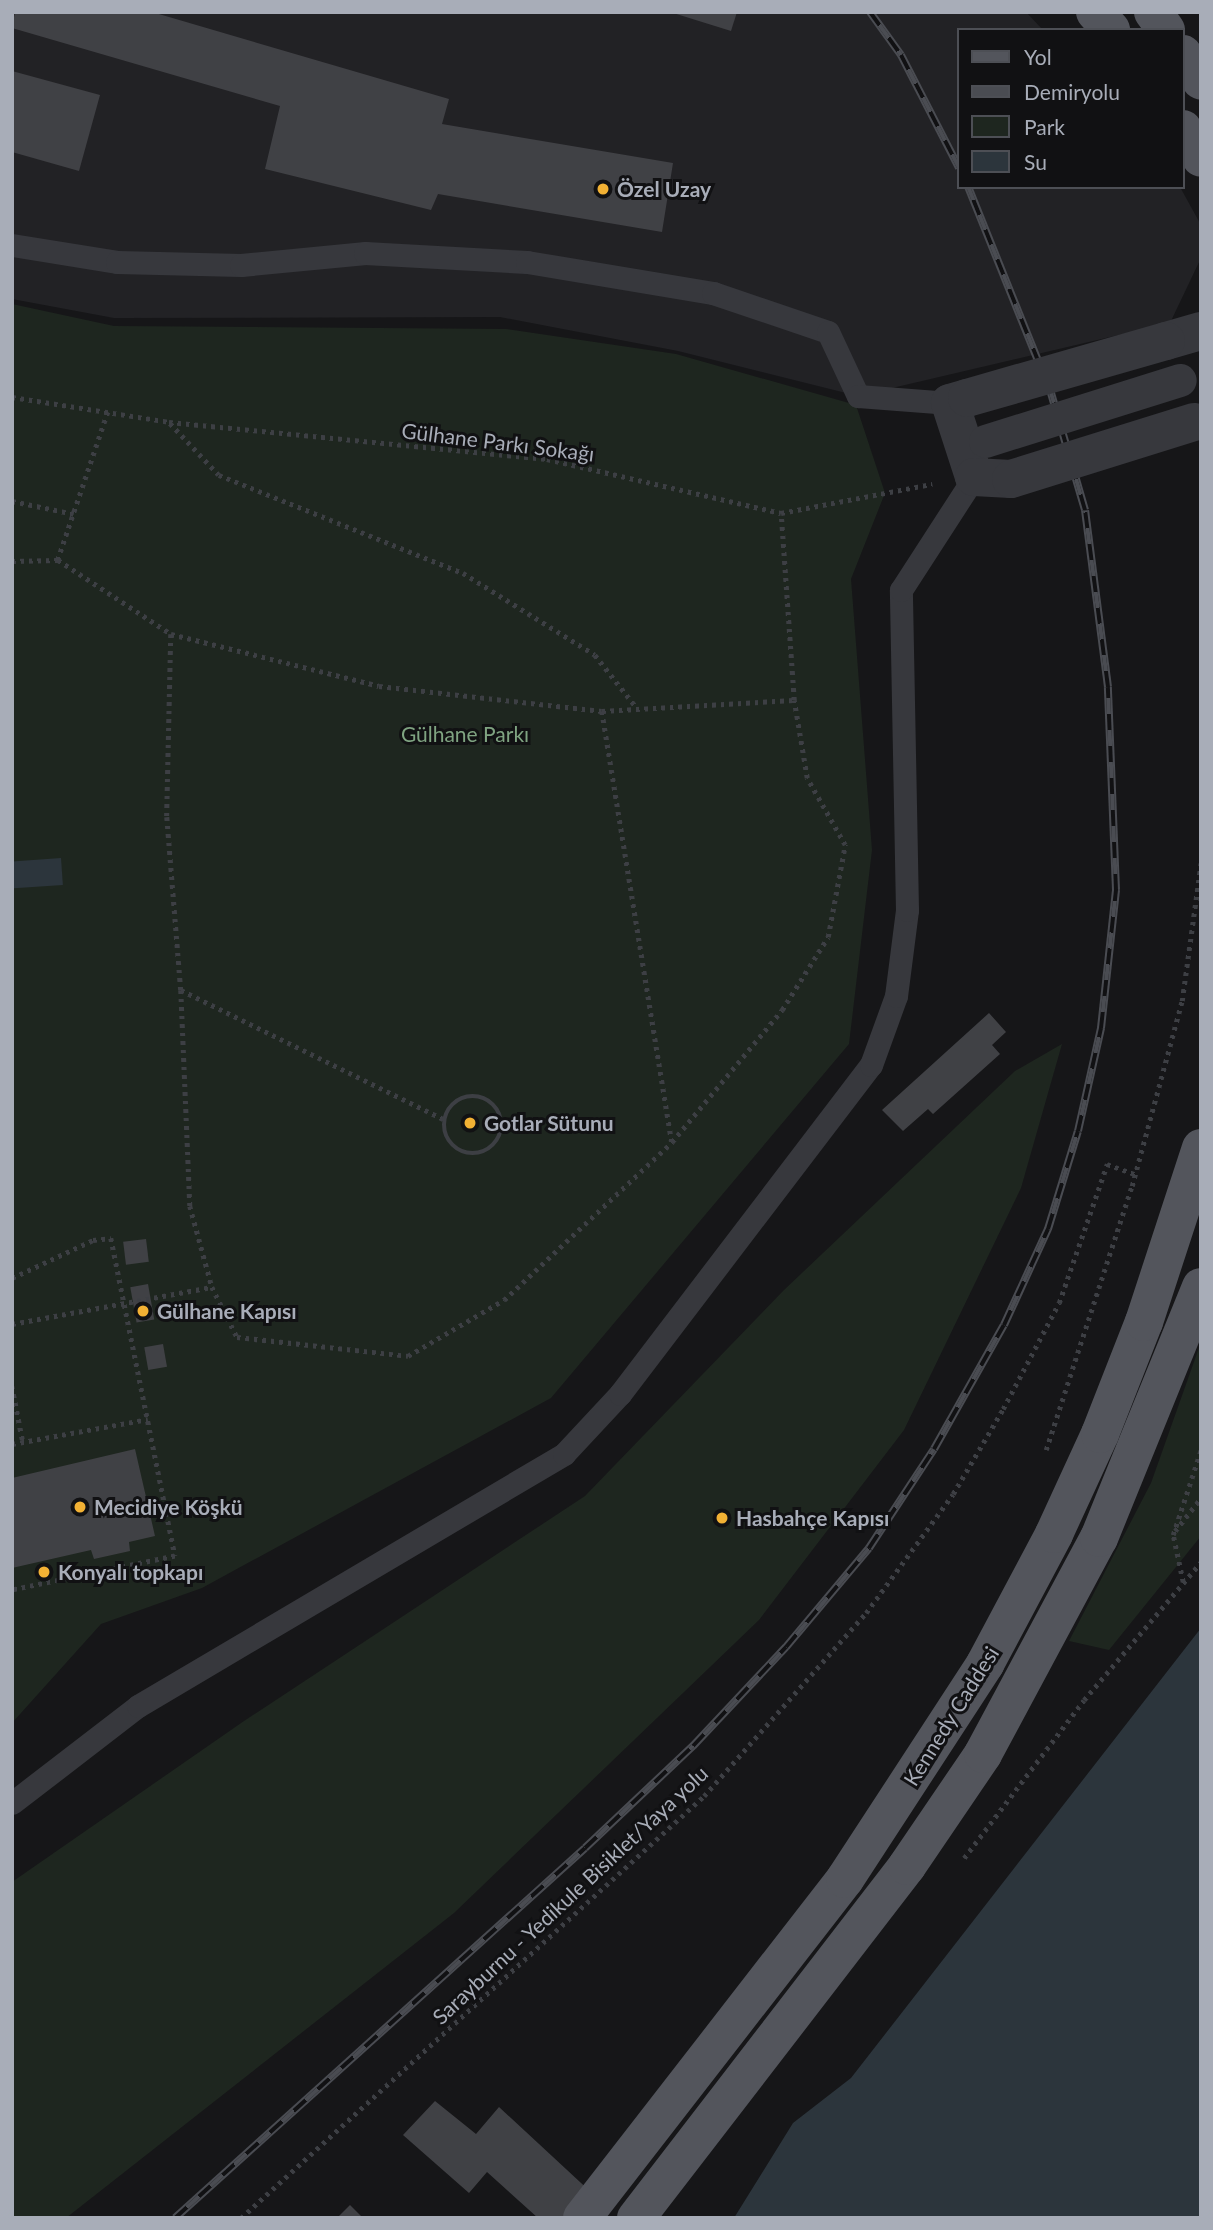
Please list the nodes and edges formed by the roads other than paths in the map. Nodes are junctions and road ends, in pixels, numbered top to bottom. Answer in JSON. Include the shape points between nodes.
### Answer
{"nodes":[{"id":1,"x":1095,"y":12,"type":"edge"},
{"id":2,"x":1153,"y":12,"type":"edge"},
{"id":3,"x":1109,"y":28,"type":"edge"},
{"id":4,"x":1165,"y":28,"type":"edge"},
{"id":5,"x":1185,"y":57,"type":"edge"},
{"id":6,"x":1201,"y":80,"type":"edge"},
{"id":7,"x":1185,"y":132,"type":"edge"},
{"id":8,"x":1201,"y":158,"type":"edge"},
{"id":9,"x":12,"y":245,"type":"edge"},
{"id":10,"x":1183,"y":336,"type":"edge"},
{"id":11,"x":1180,"y":380,"type":"dead end"},
{"id":12,"x":958,"y":400,"type":"junction"},
{"id":13,"x":1198,"y":421,"type":"edge"},
{"id":14,"x":990,"y":465,"type":"junction"},
{"id":15,"x":1201,"y":1148,"type":"edge"},
{"id":16,"x":1201,"y":1287,"type":"edge"},
{"id":17,"x":12,"y":1804,"type":"edge"},
{"id":18,"x":582,"y":2218,"type":"edge"},
{"id":19,"x":636,"y":2218,"type":"edge"}],
"edges":[{"from":1,"to":3,"type":"main road"},
{"from":2,"to":4,"type":"main road"},
{"from":5,"to":6,"type":"main road"},
{"from":7,"to":8,"type":"main road"},
{"from":9,"to":12,"type":"lane","via":[[117,262],[241,265],[365,253],[514,261],[674,286],[713,293],[828,332],[858,396]]},
{"from":10,"to":12,"type":"street","bridge":true},
{"from":11,"to":14,"type":"street","bridge":true},
{"from":12,"to":14,"type":"street"},
{"from":13,"to":14,"type":"street","bridge":true},
{"from":14,"to":17,"type":"lane","via":[[901,590],[907,910],[896,996],[871,1065],[620,1394],[564,1454],[138,1706]]},
{"from":15,"to":18,"type":"main road","name":"Kennedy Caddesi","via":[[1144,1322],[1100,1434],[1054,1534],[985,1664],[845,1879]]},
{"from":16,"to":19,"type":"main road","name":"Kennedy Caddesi","via":[[1099,1538],[983,1754],[907,1866]]}]}
